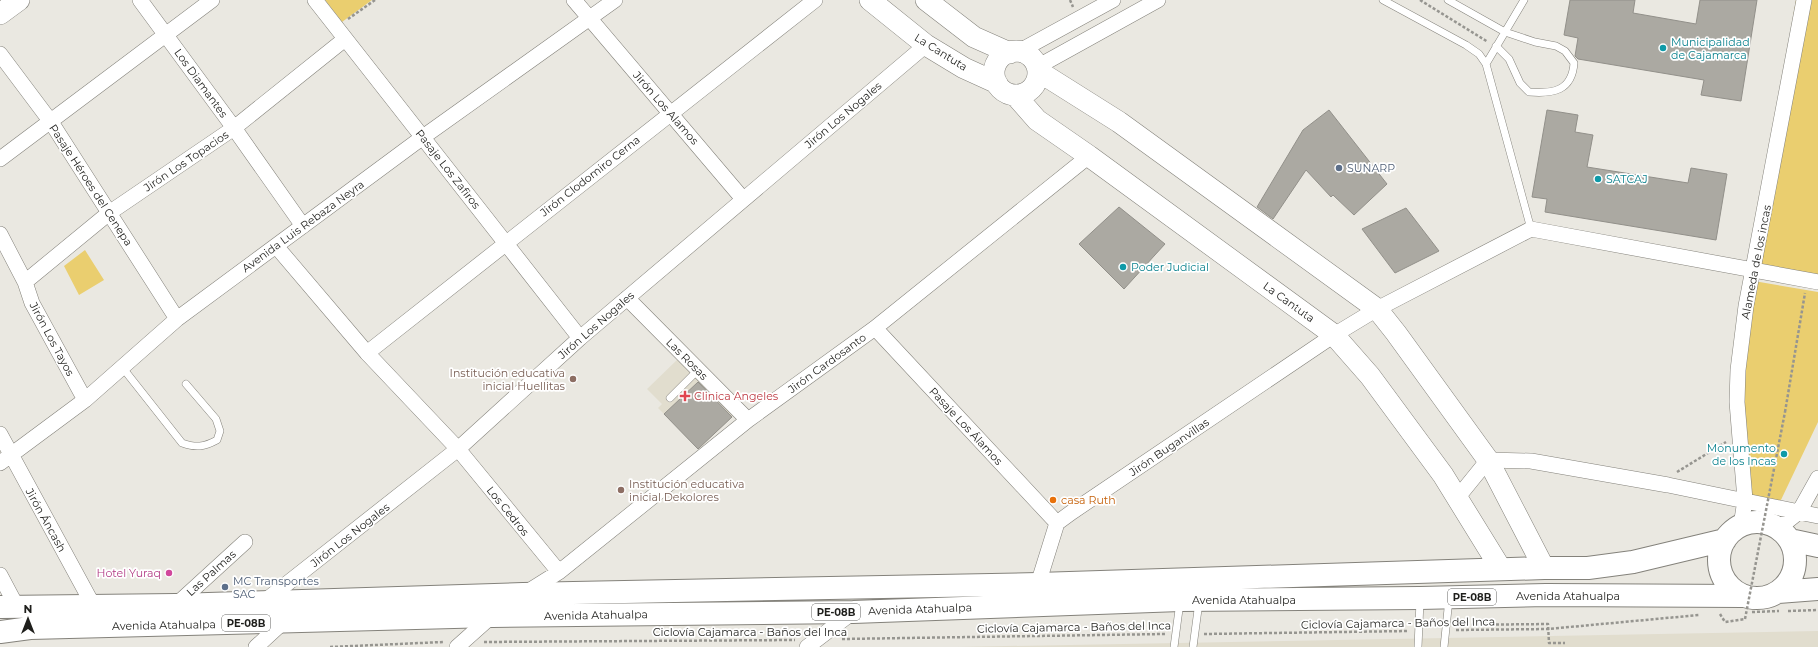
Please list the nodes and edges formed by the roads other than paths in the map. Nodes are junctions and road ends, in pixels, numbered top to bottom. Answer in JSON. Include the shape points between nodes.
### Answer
{"nodes":[{"id":1,"x":19,"y":0,"type":"edge"},
{"id":2,"x":140,"y":0,"type":"edge"},
{"id":3,"x":212,"y":0,"type":"edge"},
{"id":4,"x":315,"y":0,"type":"edge"},
{"id":5,"x":574,"y":0,"type":"edge"},
{"id":6,"x":615,"y":0,"type":"edge"},
{"id":7,"x":815,"y":0,"type":"edge"},
{"id":8,"x":870,"y":0,"type":"edge"},
{"id":9,"x":926,"y":0,"type":"edge"},
{"id":10,"x":1112,"y":0,"type":"edge"},
{"id":11,"x":1158,"y":0,"type":"edge"},
{"id":12,"x":1383,"y":0,"type":"edge"},
{"id":13,"x":1448,"y":0,"type":"edge"},
{"id":14,"x":1524,"y":0,"type":"edge"},
{"id":15,"x":1804,"y":0,"type":"edge"},
{"id":16,"x":0,"y":14,"type":"edge"},
{"id":17,"x":588,"y":19,"type":"junction"},
{"id":18,"x":1505,"y":32,"type":"junction"},
{"id":19,"x":341,"y":33,"type":"junction"},
{"id":20,"x":166,"y":35,"type":"junction"},
{"id":21,"x":926,"y":45,"type":"junction"},
{"id":22,"x":1496,"y":46,"type":"junction"},
{"id":23,"x":1014,"y":52,"type":"junction"},
{"id":24,"x":0,"y":54,"type":"edge"},
{"id":25,"x":1486,"y":64,"type":"junction"},
{"id":26,"x":1038,"y":69,"type":"junction"},
{"id":27,"x":997,"y":83,"type":"junction"},
{"id":28,"x":1015,"y":95,"type":"junction"},
{"id":29,"x":671,"y":112,"type":"junction"},
{"id":30,"x":51,"y":122,"type":"junction"},
{"id":31,"x":234,"y":128,"type":"junction"},
{"id":32,"x":423,"y":137,"type":"junction"},
{"id":33,"x":1089,"y":156,"type":"junction"},
{"id":34,"x":0,"y":159,"type":"edge"},
{"id":35,"x":743,"y":199,"type":"junction"},
{"id":36,"x":109,"y":213,"type":"junction"},
{"id":37,"x":303,"y":226,"type":"junction"},
{"id":38,"x":1532,"y":229,"type":"junction"},
{"id":39,"x":0,"y":234,"type":"edge"},
{"id":40,"x":506,"y":242,"type":"junction"},
{"id":41,"x":276,"y":246,"type":"junction"},
{"id":42,"x":1752,"y":271,"type":"junction"},
{"id":43,"x":25,"y":282,"type":"junction"},
{"id":44,"x":1812,"y":282,"type":"edge"},
{"id":45,"x":627,"y":298,"type":"junction"},
{"id":46,"x":1377,"y":309,"type":"junction"},
{"id":47,"x":177,"y":319,"type":"junction"},
{"id":48,"x":875,"y":328,"type":"junction"},
{"id":49,"x":1334,"y":335,"type":"junction"},
{"id":50,"x":580,"y":338,"type":"junction"},
{"id":51,"x":367,"y":353,"type":"junction"},
{"id":52,"x":122,"y":367,"type":"junction"},
{"id":53,"x":698,"y":370,"type":"junction"},
{"id":54,"x":186,"y":384,"type":"dead end"},
{"id":55,"x":670,"y":398,"type":"dead end"},
{"id":56,"x":85,"y":400,"type":"junction"},
{"id":57,"x":748,"y":420,"type":"junction"},
{"id":58,"x":0,"y":434,"type":"edge"},
{"id":59,"x":458,"y":449,"type":"junction"},
{"id":60,"x":5,"y":459,"type":"edge"},
{"id":61,"x":1488,"y":460,"type":"junction"},
{"id":62,"x":1818,"y":478,"type":"edge"},
{"id":63,"x":1458,"y":497,"type":"junction"},
{"id":64,"x":1745,"y":500,"type":"junction"},
{"id":65,"x":1799,"y":512,"type":"junction"},
{"id":66,"x":1818,"y":516,"type":"edge"},
{"id":67,"x":1057,"y":523,"type":"junction"},
{"id":68,"x":1741,"y":526,"type":"junction"},
{"id":69,"x":1784,"y":534,"type":"junction"},
{"id":70,"x":1725,"y":540,"type":"junction"},
{"id":71,"x":245,"y":542,"type":"dead end"},
{"id":72,"x":1818,"y":546,"type":"edge"},
{"id":73,"x":1544,"y":568,"type":"junction"},
{"id":74,"x":1501,"y":569,"type":"junction"},
{"id":75,"x":559,"y":572,"type":"junction"},
{"id":76,"x":0,"y":575,"type":"edge"},
{"id":77,"x":1038,"y":584,"type":"junction"},
{"id":78,"x":1818,"y":589,"type":"edge"},
{"id":79,"x":1192,"y":590,"type":"junction"},
{"id":80,"x":1778,"y":592,"type":"junction"},
{"id":81,"x":523,"y":594,"type":"junction"},
{"id":82,"x":1420,"y":598,"type":"junction"},
{"id":83,"x":1449,"y":598,"type":"junction"},
{"id":84,"x":265,"y":601,"type":"junction"},
{"id":85,"x":1743,"y":604,"type":"junction"},
{"id":86,"x":93,"y":605,"type":"junction"},
{"id":87,"x":176,"y":605,"type":"junction"},
{"id":88,"x":8,"y":607,"type":"edge"},
{"id":89,"x":853,"y":612,"type":"junction"},
{"id":90,"x":492,"y":616,"type":"junction"},
{"id":91,"x":282,"y":623,"type":"junction"},
{"id":92,"x":0,"y":632,"type":"edge"},
{"id":93,"x":811,"y":643,"type":"edge"},
{"id":94,"x":460,"y":645,"type":"edge"},
{"id":95,"x":256,"y":647,"type":"edge"},
{"id":96,"x":1174,"y":647,"type":"edge"},
{"id":97,"x":1193,"y":647,"type":"edge"},
{"id":98,"x":1418,"y":647,"type":"edge"},
{"id":99,"x":1444,"y":647,"type":"edge"}],
"edges":[{"from":1,"to":16,"type":"street"},
{"from":2,"to":20,"type":"street","name":"Los Diamantes"},
{"from":3,"to":20,"type":"street"},
{"from":4,"to":19,"type":"street","name":"Pasaje Los Zafiros"},
{"from":5,"to":17,"type":"street","name":"Jirón Los Alamos"},
{"from":6,"to":17,"type":"street","name":"Avenida Luis Rebaza Neyra"},
{"from":7,"to":29,"type":"street","name":"Jirón Clodomiro Cerna"},
{"from":8,"to":21,"type":"street","name":"La Cantuta"},
{"from":9,"to":23,"type":"street","via":[[974,37]]},
{"from":10,"to":23,"type":"street"},
{"from":11,"to":26,"type":"street"},
{"from":12,"to":25,"type":"lane","via":[[1466,45],[1479,54]]},
{"from":13,"to":18,"type":"lane"},
{"from":14,"to":18,"type":"lane"},
{"from":15,"to":42,"type":"street","name":"Alameda de los incas","via":[[1761,235]]},
{"from":17,"to":29,"type":"street","name":"Jirón Los Alamos"},
{"from":17,"to":32,"type":"street","name":"Avenida Luis Rebaza Neyra"},
{"from":18,"to":22,"type":"lane"},
{"from":18,"to":22,"type":"lane","via":[[1556,46],[1565,51],[1574,63],[1572,77],[1560,88],[1545,93],[1529,92],[1520,83],[1509,58]]},
{"from":19,"to":31,"type":"street","name":"Jirón Los Topacios"},
{"from":19,"to":32,"type":"street","name":"Pasaje Los Zafiros"},
{"from":20,"to":30,"type":"street"},
{"from":20,"to":31,"type":"street","name":"Los Diamantes"},
{"from":21,"to":27,"type":"street","name":"La Cantuta","via":[[964,68]]},
{"from":21,"to":35,"type":"street","name":"Jirón Los Nogales"},
{"from":22,"to":25,"type":"lane"},
{"from":23,"to":26,"type":"street","via":[[1028,55]]},
{"from":23,"to":27,"type":"street","via":[[1003,56],[995,68]]},
{"from":24,"to":30,"type":"street","name":"Pasaje Héroes del Cenepa"},
{"from":25,"to":38,"type":"lane"},
{"from":26,"to":28,"type":"street","via":[[1038,78],[1030,91]]},
{"from":26,"to":46,"type":"street","via":[[1119,122]]},
{"from":27,"to":28,"type":"street","name":"La Cantuta","via":[[1001,89]]},
{"from":28,"to":33,"type":"street","name":"La Cantuta","via":[[1037,120]]},
{"from":29,"to":35,"type":"street","name":"Jirón Los Alamos"},
{"from":29,"to":40,"type":"street","name":"Jirón Clodomiro Cerna"},
{"from":30,"to":34,"type":"street"},
{"from":30,"to":36,"type":"street","name":"Pasaje Héroes del Cenepa"},
{"from":31,"to":36,"type":"street","name":"Jirón Los Topacios"},
{"from":31,"to":37,"type":"street","name":"Los Diamantes"},
{"from":32,"to":37,"type":"street","name":"Avenida Luis Rebaza Neyra"},
{"from":32,"to":40,"type":"street","name":"Pasaje Los Zafiros"},
{"from":33,"to":48,"type":"street","name":"Jirón Cardosanto"},
{"from":33,"to":49,"type":"street","name":"La Cantuta"},
{"from":35,"to":45,"type":"street","name":"Jirón Los Nogales"},
{"from":36,"to":43,"type":"street","name":"Jirón Los Topacios"},
{"from":36,"to":47,"type":"street","name":"Pasaje Héroes del Cenepa"},
{"from":37,"to":41,"type":"street","name":"Avenida Luis Rebaza Neyra"},
{"from":38,"to":42,"type":"street"},
{"from":38,"to":46,"type":"street","name":"Jirón Buganvillas"},
{"from":39,"to":43,"type":"street","name":"Jirón Los Tayos"},
{"from":40,"to":50,"type":"street","name":"Pasaje Los Zafiros"},
{"from":40,"to":51,"type":"street","name":"Jirón Clodomiro Cerna"},
{"from":41,"to":47,"type":"street","name":"Avenida Luis Rebaza Neyra"},
{"from":41,"to":51,"type":"street","name":"Los Cedros"},
{"from":42,"to":44,"type":"street"},
{"from":42,"to":64,"type":"street","name":"Alameda de los incas","via":[[1738,370],[1737,402]]},
{"from":43,"to":56,"type":"street","name":"Jirón Los Tayos","via":[[32,303]]},
{"from":45,"to":50,"type":"street","name":"Jirón Los Nogales"},
{"from":45,"to":53,"type":"street","name":"Las Rosas"},
{"from":46,"to":49,"type":"street","name":"Jirón Buganvillas"},
{"from":46,"to":61,"type":"street"},
{"from":47,"to":52,"type":"street","name":"Avenida Luis Rebaza Neyra"},
{"from":48,"to":57,"type":"street","name":"Jirón Cardosanto"},
{"from":48,"to":67,"type":"street","name":"Pasaje Los Álamos"},
{"from":49,"to":63,"type":"street","name":"La Cantuta","via":[[1370,376]]},
{"from":49,"to":67,"type":"street","name":"Jirón Buganvillas"},
{"from":50,"to":59,"type":"street","name":"Jirón Los Nogales"},
{"from":51,"to":59,"type":"street","name":"Los Cedros"},
{"from":52,"to":54,"type":"lane","via":[[182,443],[194,447],[204,446],[217,440],[220,432],[216,419]]},
{"from":52,"to":56,"type":"street","name":"Avenida Luis Rebaza Neyra"},
{"from":53,"to":55,"type":"lane"},
{"from":53,"to":57,"type":"street","name":"Las Rosas"},
{"from":56,"to":60,"type":"street","name":"Avenida Luis Rebaza Neyra"},
{"from":57,"to":75,"type":"street","name":"Jirón Cardosanto"},
{"from":58,"to":60,"type":"street","name":"Jirón Áncash"},
{"from":59,"to":75,"type":"street","name":"Los Cedros"},
{"from":59,"to":84,"type":"street","name":"Jirón Los Nogales"},
{"from":60,"to":86,"type":"street","name":"Jirón Áncash"},
{"from":61,"to":63,"type":"street"},
{"from":61,"to":64,"type":"street","via":[[1531,461]]},
{"from":61,"to":73,"type":"street"},
{"from":62,"to":65,"type":"street"},
{"from":63,"to":74,"type":"street","name":"La Cantuta"},
{"from":64,"to":65,"type":"street"},
{"from":64,"to":68,"type":"street","name":"Alameda de los incas"},
{"from":65,"to":66,"type":"street"},
{"from":65,"to":69,"type":"street"},
{"from":67,"to":77,"type":"street"},
{"from":68,"to":69,"type":"main road","number":"PE-08B","via":[[1762,522]]},
{"from":68,"to":70,"type":"main road","number":"PE-08B"},
{"from":69,"to":72,"type":"main road","number":"PE-08B"},
{"from":69,"to":80,"type":"main road","via":[[1794,548],[1795,568]]},
{"from":70,"to":73,"type":"main road","number":"PE-08B","via":[[1633,562],[1588,568]]},
{"from":70,"to":85,"type":"main road","via":[[1720,550],[1721,572]]},
{"from":71,"to":87,"type":"street","name":"Las Palmas"},
{"from":73,"to":74,"type":"main road","name":"Avenida Atahualpa","number":"PE-08B"},
{"from":74,"to":79,"type":"main road","name":"Avenida Atahualpa","number":"PE-08B"},
{"from":75,"to":81,"type":"street","name":"Jirón Cardosanto"},
{"from":76,"to":88,"type":"street"},
{"from":77,"to":79,"type":"main road","name":"Avenida Atahualpa","number":"PE-08B"},
{"from":77,"to":81,"type":"main road","name":"Avenida Atahualpa","number":"PE-08B"},
{"from":78,"to":80,"type":"main road","number":"PE-08B"},
{"from":79,"to":82,"type":"main road","name":"Avenida Atahualpa","number":"PE-08B"},
{"from":79,"to":89,"type":"main road","name":"Avenida Atahualpa","number":"PE-08B"},
{"from":79,"to":96,"type":"lane","via":[[1175,634]]},
{"from":79,"to":97,"type":"lane"},
{"from":80,"to":85,"type":"main road","number":"PE-08B"},
{"from":81,"to":84,"type":"main road","name":"Avenida Atahualpa","number":"PE-08B"},
{"from":81,"to":90,"type":"street","name":"Jirón Cardosanto"},
{"from":82,"to":83,"type":"main road","name":"Avenida Atahualpa","number":"PE-08B"},
{"from":82,"to":98,"type":"lane"},
{"from":83,"to":85,"type":"main road","name":"Avenida Atahualpa","number":"PE-08B","via":[[1546,595]]},
{"from":83,"to":99,"type":"lane"},
{"from":84,"to":87,"type":"main road","name":"Avenida Atahualpa","number":"PE-08B"},
{"from":86,"to":87,"type":"main road","name":"Avenida Atahualpa","number":"PE-08B"},
{"from":86,"to":88,"type":"main road","name":"Avenida Atahualpa","number":"PE-08B"},
{"from":89,"to":90,"type":"main road","name":"Avenida Atahualpa","number":"PE-08B"},
{"from":89,"to":93,"type":"street"},
{"from":90,"to":91,"type":"main road","name":"Avenida Atahualpa","number":"PE-08B"},
{"from":90,"to":94,"type":"street","name":"Jirón Cardosanto"},
{"from":91,"to":92,"type":"main road","name":"Avenida Atahualpa","number":"PE-08B","via":[[23,628]]},
{"from":91,"to":95,"type":"street"}]}
